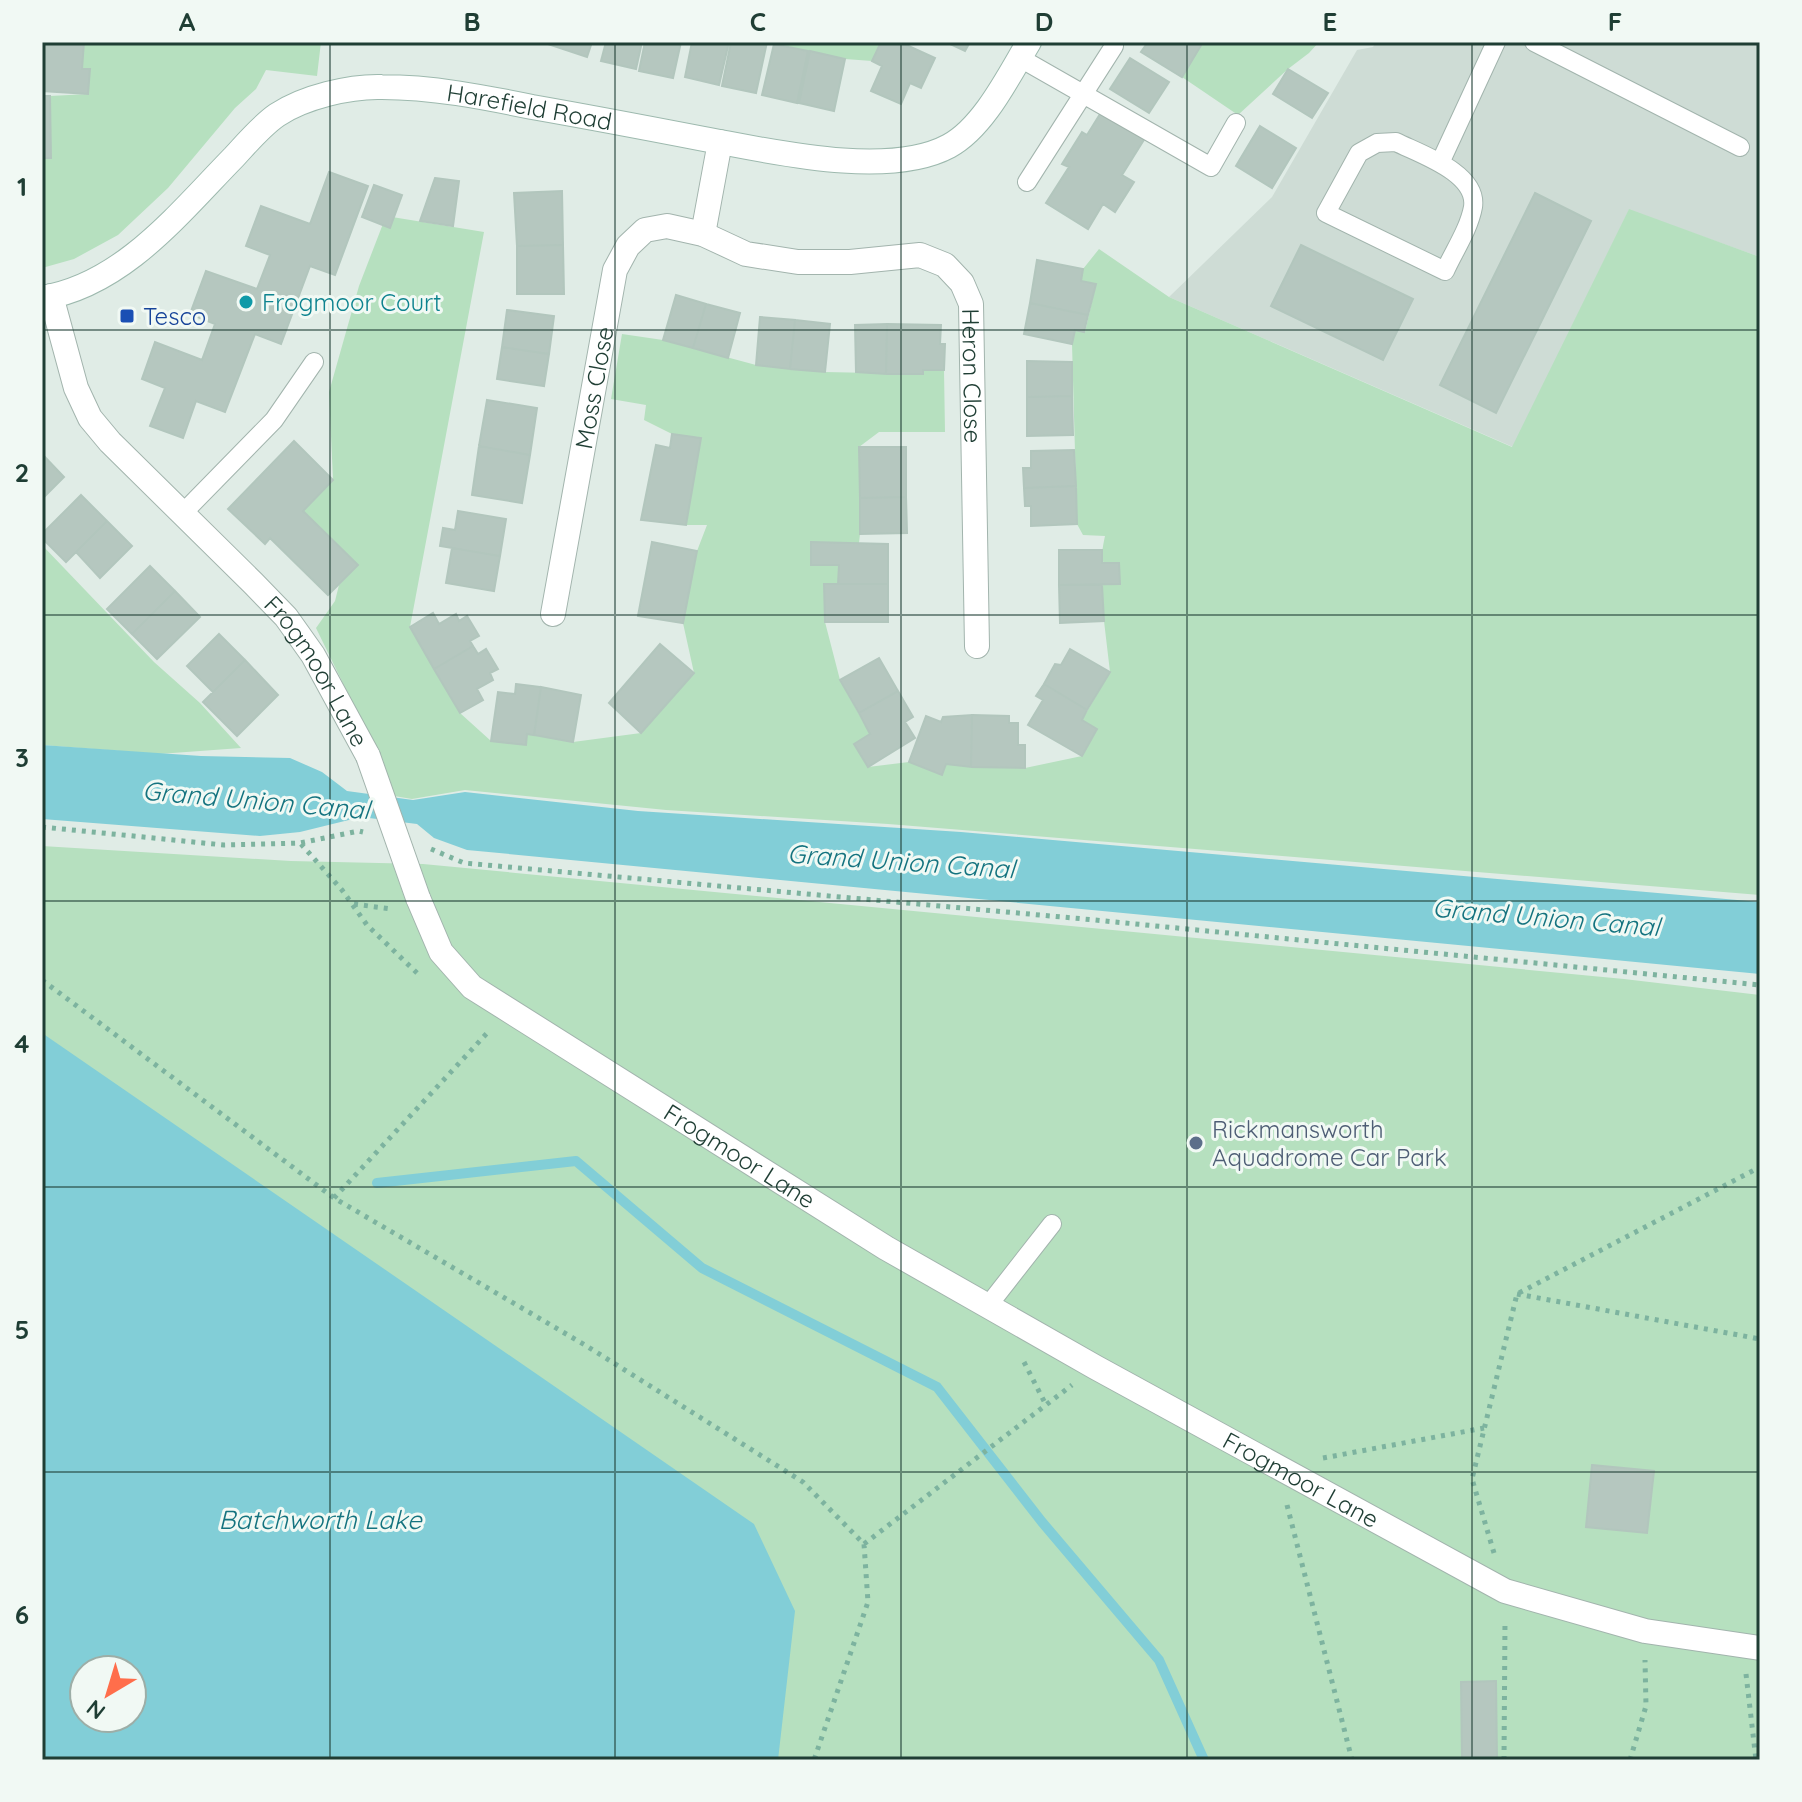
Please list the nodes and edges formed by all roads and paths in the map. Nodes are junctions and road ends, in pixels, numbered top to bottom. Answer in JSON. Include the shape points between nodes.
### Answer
{"nodes":[{"id":1,"x":1496,"y":42,"type":"edge"},
{"id":2,"x":1534,"y":42,"type":"edge"},
{"id":3,"x":1114,"y":46,"type":"dead end"},
{"id":4,"x":1024,"y":50,"type":"edge"},
{"id":5,"x":1083,"y":94,"type":"junction"},
{"id":6,"x":1236,"y":123,"type":"dead end"},
{"id":7,"x":720,"y":142,"type":"junction"},
{"id":8,"x":1740,"y":147,"type":"dead end"},
{"id":9,"x":1440,"y":163,"type":"junction"},
{"id":10,"x":1027,"y":182,"type":"dead end"},
{"id":11,"x":703,"y":234,"type":"junction"},
{"id":12,"x":46,"y":297,"type":"edge"},
{"id":13,"x":314,"y":362,"type":"dead end"},
{"id":14,"x":182,"y":514,"type":"junction"},
{"id":15,"x":553,"y":614,"type":"dead end"},
{"id":16,"x":977,"y":646,"type":"dead end"},
{"id":17,"x":42,"y":827,"type":"edge"},
{"id":18,"x":373,"y":834,"type":"dead end"},
{"id":19,"x":300,"y":843,"type":"junction"},
{"id":20,"x":427,"y":847,"type":"dead end"},
{"id":21,"x":422,"y":978,"type":"dead end"},
{"id":22,"x":42,"y":980,"type":"edge"},
{"id":23,"x":1760,"y":985,"type":"edge"},
{"id":24,"x":508,"y":1010,"type":"junction"},
{"id":25,"x":1760,"y":1167,"type":"edge"},
{"id":26,"x":334,"y":1198,"type":"junction"},
{"id":27,"x":1052,"y":1224,"type":"dead end"},
{"id":28,"x":1517,"y":1294,"type":"junction"},
{"id":29,"x":987,"y":1307,"type":"junction"},
{"id":30,"x":1760,"y":1339,"type":"edge"},
{"id":31,"x":1095,"y":1367,"type":"junction"},
{"id":32,"x":1484,"y":1428,"type":"junction"},
{"id":33,"x":1277,"y":1467,"type":"junction"},
{"id":34,"x":864,"y":1544,"type":"junction"},
{"id":35,"x":1505,"y":1591,"type":"junction"},
{"id":36,"x":1645,"y":1631,"type":"junction"},
{"id":37,"x":1752,"y":1646,"type":"edge"},
{"id":38,"x":814,"y":1760,"type":"edge"},
{"id":39,"x":1352,"y":1760,"type":"edge"},
{"id":40,"x":1504,"y":1760,"type":"edge"},
{"id":41,"x":1630,"y":1760,"type":"edge"},
{"id":42,"x":1756,"y":1760,"type":"edge"}],
"edges":[{"from":1,"to":9,"type":"lane"},
{"from":2,"to":8,"type":"lane"},
{"from":3,"to":5,"type":"lane"},
{"from":4,"to":5,"type":"lane"},
{"from":4,"to":7,"type":"street","name":"Harefield Road","via":[[970,130],[951,146],[924,157],[845,161]]},
{"from":5,"to":6,"type":"lane","via":[[1211,167]]},
{"from":5,"to":10,"type":"lane"},
{"from":7,"to":11,"type":"street"},
{"from":7,"to":12,"type":"street","name":"Harefield Road","via":[[471,96],[380,86],[337,92],[277,115],[140,250],[113,270],[82,288]]},
{"from":9,"to":9,"type":"lane","via":[[1466,181],[1474,203],[1445,271],[1326,213],[1359,153],[1377,143],[1396,142]]},
{"from":11,"to":15,"type":"street","name":"Moss Close","via":[[667,226],[645,230],[615,270]]},
{"from":11,"to":16,"type":"street","name":"Heron Close","via":[[746,254],[798,262],[920,255],[945,265],[962,283],[971,304]]},
{"from":12,"to":14,"type":"street","name":"Frogmoor Lane","via":[[90,418]]},
{"from":13,"to":14,"type":"lane","via":[[274,420]]},
{"from":14,"to":24,"type":"street","name":"Frogmoor Lane","bridge":true,"via":[[286,617],[313,655],[368,756],[441,952],[472,987]]},
{"from":17,"to":19,"type":"path","via":[[224,845]]},
{"from":18,"to":19,"type":"path","via":[[359,831]]},
{"from":19,"to":21,"type":"path","via":[[367,925]]},
{"from":20,"to":23,"type":"path","via":[[464,863]]},
{"from":22,"to":26,"type":"path"},
{"from":24,"to":26,"type":"path"},
{"from":24,"to":29,"type":"street","name":"Frogmoor Lane"},
{"from":25,"to":28,"type":"path"},
{"from":26,"to":34,"type":"path","via":[[585,1345],[803,1482]]},
{"from":27,"to":29,"type":"lane"},
{"from":28,"to":30,"type":"path"},
{"from":28,"to":32,"type":"path"},
{"from":29,"to":31,"type":"street","name":"Frogmoor Lane"},
{"from":31,"to":33,"type":"street","name":"Frogmoor Lane"},
{"from":31,"to":34,"type":"path"},
{"from":32,"to":33,"type":"path"},
{"from":32,"to":35,"type":"path","via":[[1472,1479]]},
{"from":33,"to":35,"type":"street","name":"Frogmoor Lane"},
{"from":33,"to":39,"type":"path"},
{"from":34,"to":38,"type":"path","via":[[868,1602]]},
{"from":35,"to":36,"type":"street","name":"Frogmoor Lane"},
{"from":35,"to":40,"type":"path"},
{"from":36,"to":37,"type":"street","name":"Frogmoor Lane"},
{"from":36,"to":41,"type":"path","via":[[1646,1706]]},
{"from":37,"to":42,"type":"path"}]}
